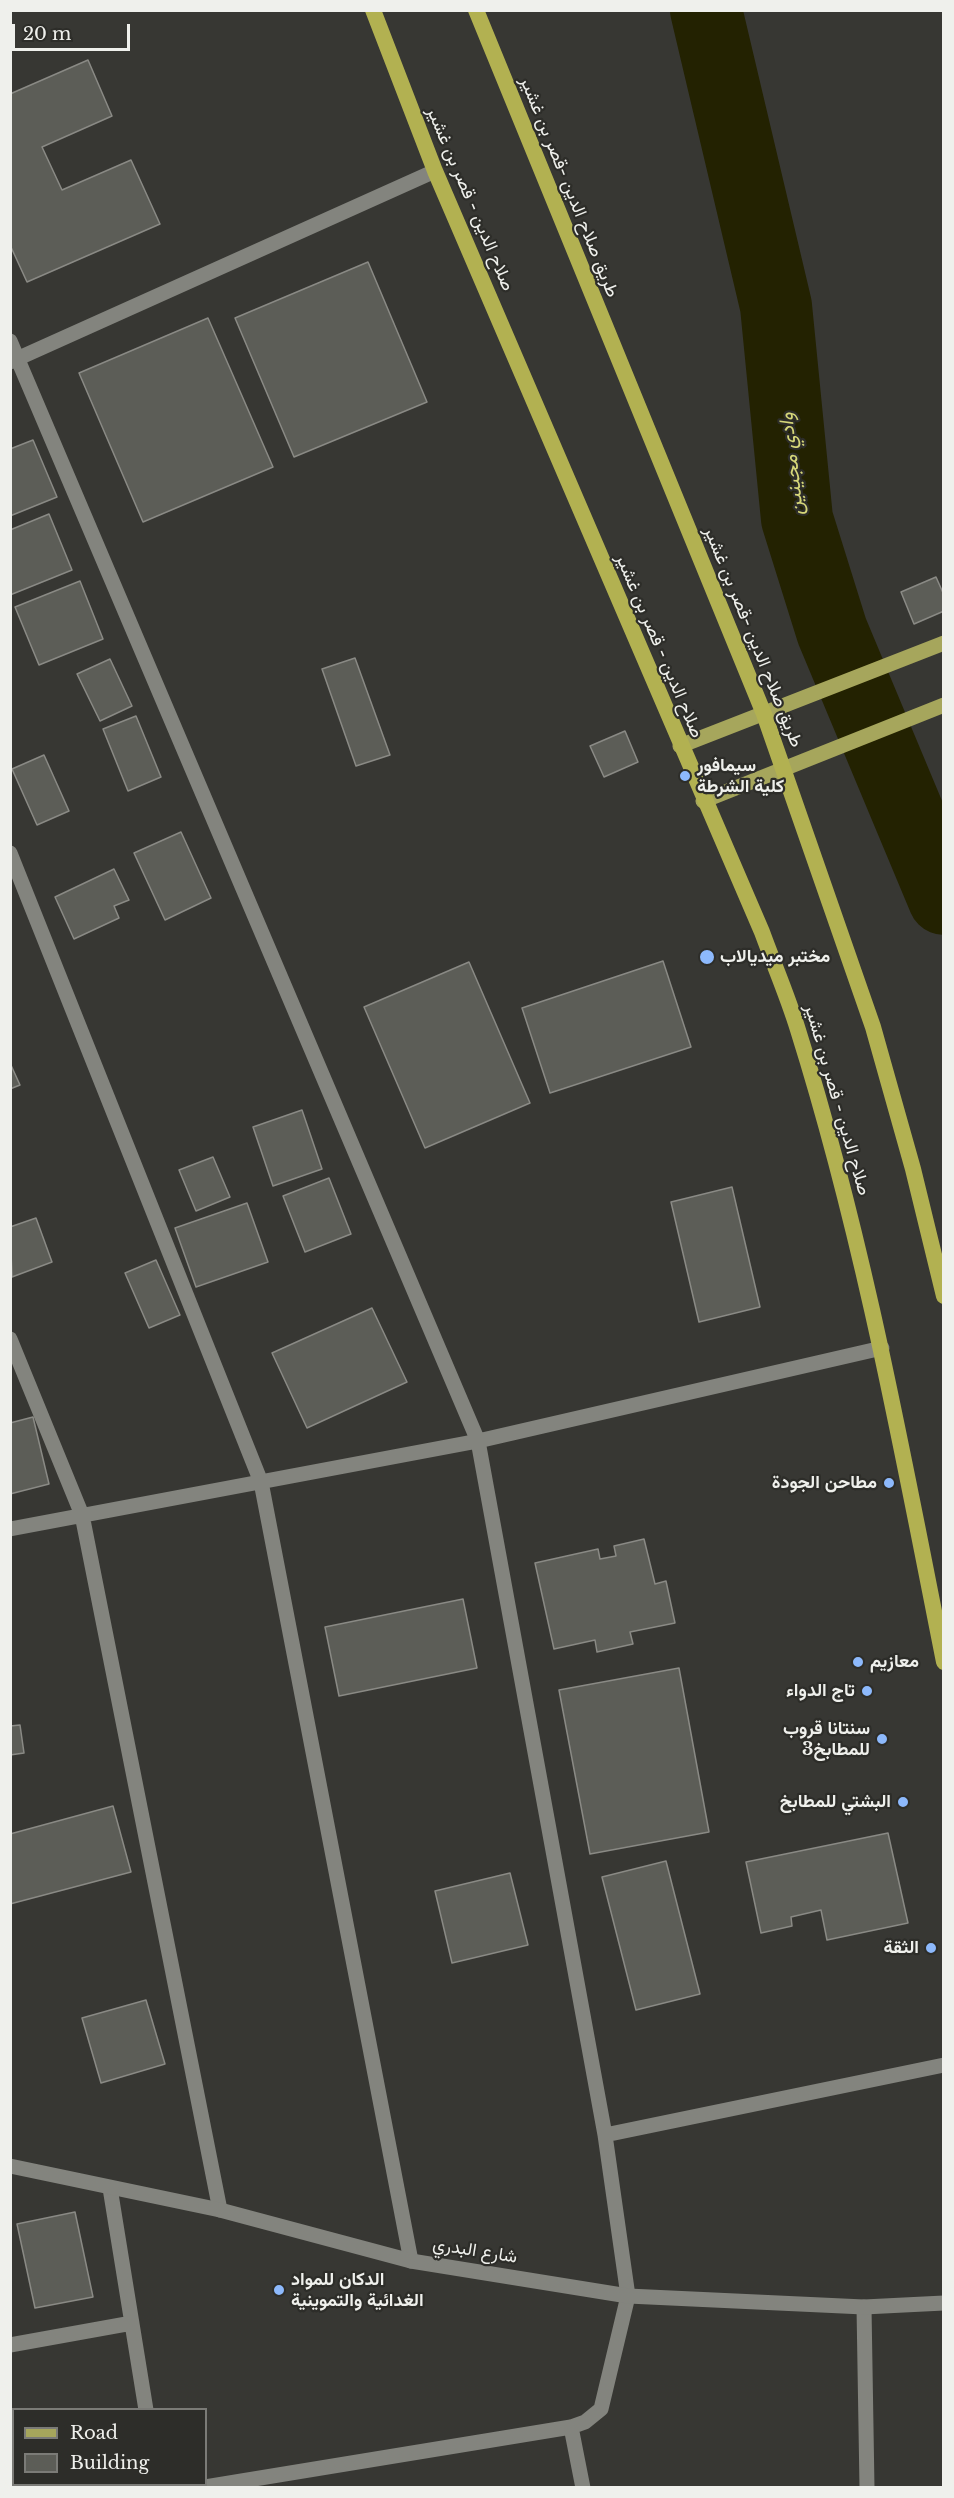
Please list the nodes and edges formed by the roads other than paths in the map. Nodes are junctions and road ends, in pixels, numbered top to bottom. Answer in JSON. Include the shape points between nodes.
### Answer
{"nodes":[{"id":1,"x":373,"y":10,"type":"edge"},
{"id":2,"x":476,"y":10,"type":"edge"},
{"id":3,"x":435,"y":171,"type":"junction"},
{"id":4,"x":10,"y":341,"type":"edge"},
{"id":5,"x":14,"y":361,"type":"edge"},
{"id":6,"x":944,"y":643,"type":"edge"},
{"id":7,"x":944,"y":705,"type":"edge"},
{"id":8,"x":764,"y":714,"type":"junction"},
{"id":9,"x":680,"y":746,"type":"junction"},
{"id":10,"x":784,"y":770,"type":"junction"},
{"id":11,"x":703,"y":801,"type":"junction"},
{"id":12,"x":10,"y":853,"type":"edge"},
{"id":13,"x":944,"y":1296,"type":"edge"},
{"id":14,"x":10,"y":1339,"type":"edge"},
{"id":15,"x":882,"y":1348,"type":"junction"},
{"id":16,"x":478,"y":1441,"type":"junction"},
{"id":17,"x":261,"y":1482,"type":"junction"},
{"id":18,"x":82,"y":1515,"type":"junction"},
{"id":19,"x":10,"y":1529,"type":"edge"},
{"id":20,"x":944,"y":1662,"type":"edge"},
{"id":21,"x":944,"y":2065,"type":"edge"},
{"id":22,"x":605,"y":2135,"type":"junction"},
{"id":23,"x":10,"y":2166,"type":"edge"},
{"id":24,"x":110,"y":2188,"type":"junction"},
{"id":25,"x":220,"y":2210,"type":"junction"},
{"id":26,"x":411,"y":2260,"type":"junction"},
{"id":27,"x":628,"y":2296,"type":"junction"},
{"id":28,"x":944,"y":2303,"type":"edge"},
{"id":29,"x":864,"y":2307,"type":"junction"},
{"id":30,"x":132,"y":2323,"type":"junction"},
{"id":31,"x":10,"y":2345,"type":"edge"},
{"id":32,"x":146,"y":2408,"type":"edge"},
{"id":33,"x":571,"y":2427,"type":"junction"},
{"id":34,"x":207,"y":2486,"type":"edge"},
{"id":35,"x":583,"y":2487,"type":"edge"},
{"id":36,"x":867,"y":2487,"type":"edge"}],
"edges":[{"from":1,"to":3,"type":"highway","name":"صلاح الدين - قصر بن غشير"},
{"from":2,"to":8,"type":"highway","name":"طريق صلاح الدين -قصر بن غشير"},
{"from":3,"to":5,"type":"street"},
{"from":3,"to":9,"type":"highway","name":"صلاح الدين - قصر بن غشير"},
{"from":4,"to":5,"type":"street"},
{"from":5,"to":16,"type":"street"},
{"from":6,"to":8,"type":"main road"},
{"from":7,"to":10,"type":"main road"},
{"from":8,"to":9,"type":"main road"},
{"from":8,"to":10,"type":"highway","name":"طريق صلاح الدين -قصر بن غشير"},
{"from":9,"to":11,"type":"highway","name":"صلاح الدين - قصر بن غشير"},
{"from":10,"to":11,"type":"main road"},
{"from":10,"to":13,"type":"highway","name":"طريق صلاح الدين -قصر بن غشير","via":[[873,1027]]},
{"from":11,"to":15,"type":"highway","name":"صلاح الدين - قصر بن غشير","via":[[762,932],[798,1029],[842,1181]]},
{"from":12,"to":17,"type":"street"},
{"from":14,"to":18,"type":"street"},
{"from":15,"to":16,"type":"street"},
{"from":15,"to":20,"type":"highway","name":"صلاح الدين - قصر بن غشير"},
{"from":16,"to":17,"type":"street"},
{"from":16,"to":22,"type":"street"},
{"from":17,"to":18,"type":"street"},
{"from":17,"to":26,"type":"street"},
{"from":18,"to":19,"type":"street"},
{"from":18,"to":25,"type":"street"},
{"from":21,"to":22,"type":"street"},
{"from":22,"to":27,"type":"street"},
{"from":23,"to":24,"type":"street","name":"شارع البدري"},
{"from":24,"to":25,"type":"street","name":"شارع البدري"},
{"from":24,"to":30,"type":"street"},
{"from":25,"to":26,"type":"street","name":"شارع البدري"},
{"from":26,"to":27,"type":"street","name":"شارع البدري"},
{"from":27,"to":29,"type":"street","name":"شارع البدري"},
{"from":27,"to":33,"type":"street","via":[[601,2409]]},
{"from":28,"to":29,"type":"street","name":"شارع البدري"},
{"from":29,"to":36,"type":"street"},
{"from":30,"to":31,"type":"street"},
{"from":30,"to":32,"type":"street"},
{"from":33,"to":34,"type":"street"},
{"from":33,"to":35,"type":"street"}]}
